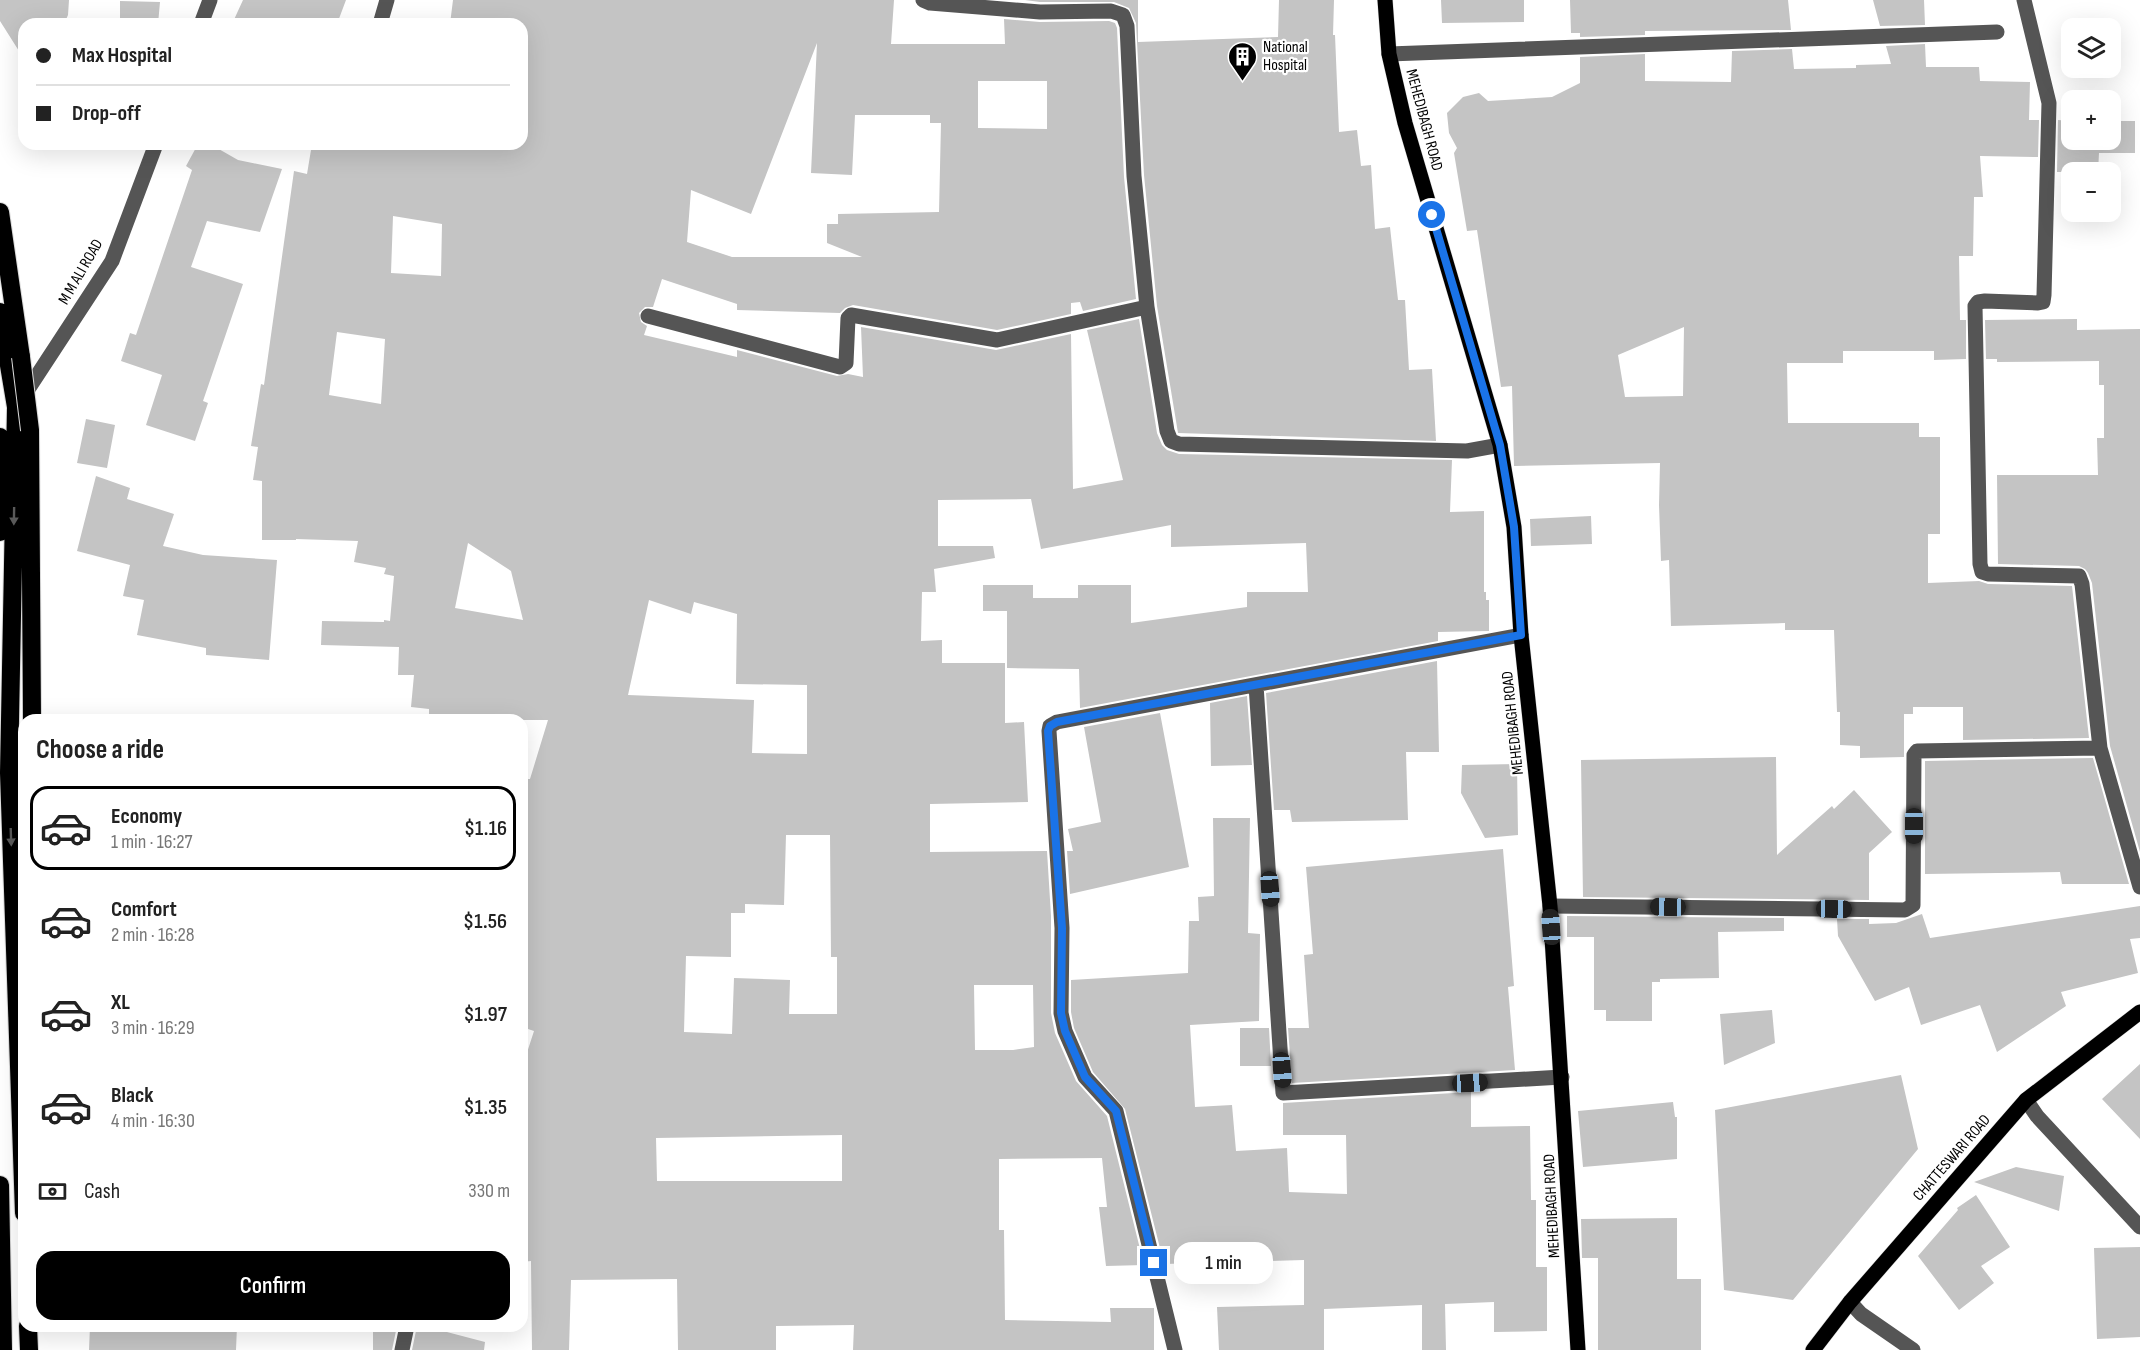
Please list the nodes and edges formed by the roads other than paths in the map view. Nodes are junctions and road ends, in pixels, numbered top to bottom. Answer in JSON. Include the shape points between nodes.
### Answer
{"nodes":[{"id":1,"x":210,"y":0,"type":"edge"},
{"id":2,"x":387,"y":0,"type":"edge"},
{"id":3,"x":923,"y":0,"type":"edge"},
{"id":4,"x":1385,"y":0,"type":"edge"},
{"id":5,"x":2024,"y":0,"type":"edge"},
{"id":6,"x":1041,"y":6,"type":"edge"},
{"id":7,"x":203,"y":18,"type":"edge"},
{"id":8,"x":382,"y":18,"type":"edge"},
{"id":9,"x":1997,"y":33,"type":"dead end"},
{"id":10,"x":1389,"y":54,"type":"junction"},
{"id":11,"x":154,"y":150,"type":"edge"},
{"id":12,"x":0,"y":212,"type":"edge"},
{"id":13,"x":1147,"y":307,"type":"junction"},
{"id":14,"x":0,"y":312,"type":"edge"},
{"id":15,"x":648,"y":316,"type":"dead end"},
{"id":16,"x":16,"y":407,"type":"junction"},
{"id":17,"x":0,"y":437,"type":"edge"},
{"id":18,"x":1500,"y":445,"type":"junction"},
{"id":19,"x":0,"y":532,"type":"edge"},
{"id":20,"x":1521,"y":635,"type":"junction"},
{"id":21,"x":1256,"y":685,"type":"junction"},
{"id":22,"x":32,"y":714,"type":"edge"},
{"id":23,"x":2100,"y":748,"type":"junction"},
{"id":24,"x":2140,"y":887,"type":"edge"},
{"id":25,"x":1550,"y":906,"type":"junction"},
{"id":26,"x":2140,"y":1012,"type":"edge"},
{"id":27,"x":18,"y":1037,"type":"edge"},
{"id":28,"x":1562,"y":1077,"type":"junction"},
{"id":29,"x":2026,"y":1100,"type":"junction"},
{"id":30,"x":0,"y":1185,"type":"edge"},
{"id":31,"x":2140,"y":1227,"type":"edge"},
{"id":32,"x":1850,"y":1302,"type":"junction"},
{"id":33,"x":28,"y":1332,"type":"edge"},
{"id":34,"x":37,"y":1332,"type":"edge"},
{"id":35,"x":406,"y":1332,"type":"edge"},
{"id":36,"x":3,"y":1350,"type":"edge"},
{"id":37,"x":28,"y":1350,"type":"edge"},
{"id":38,"x":37,"y":1350,"type":"edge"},
{"id":39,"x":402,"y":1350,"type":"edge"},
{"id":40,"x":1175,"y":1350,"type":"edge"},
{"id":41,"x":1578,"y":1350,"type":"edge"},
{"id":42,"x":1813,"y":1350,"type":"edge"},
{"id":43,"x":1913,"y":1350,"type":"edge"}],
"edges":[{"from":1,"to":7,"type":"street"},
{"from":2,"to":8,"type":"street"},
{"from":3,"to":6,"type":"street"},
{"from":4,"to":10,"type":"main road","name":"MEHEDIBAGH ROAD"},
{"from":5,"to":23,"type":"street","via":[[2049,103],[2044,295],[2043,302],[2038,303],[1984,301],[1975,306],[1980,564],[1982,572],[1988,574],[2079,576]]},
{"from":6,"to":13,"type":"street","via":[[1123,15],[1127,27],[1134,176]]},
{"from":9,"to":10,"type":"street"},
{"from":10,"to":18,"type":"main road","name":"MEHEDIBAGH ROAD","via":[[1405,123]]},
{"from":11,"to":16,"type":"street","name":"M M ALI ROAD","via":[[112,261]]},
{"from":12,"to":22,"type":"highway","bridge":true,"via":[[30,430]]},
{"from":13,"to":15,"type":"street","via":[[997,340],[851,315],[848,356],[840,367]]},
{"from":13,"to":18,"type":"street","via":[[1171,441],[1467,451]]},
{"from":14,"to":16,"type":"highway"},
{"from":16,"to":27,"type":"highway","one_way":true,"via":[[9,773]]},
{"from":17,"to":19,"type":"highway"},
{"from":18,"to":20,"type":"main road","name":"MEHEDIBAGH ROAD","via":[[1514,527]]},
{"from":20,"to":21,"type":"street"},
{"from":20,"to":25,"type":"main road","name":"MEHEDIBAGH ROAD"},
{"from":21,"to":28,"type":"street","via":[[1283,1093]]},
{"from":21,"to":40,"type":"street","via":[[1057,722],[1048,731],[1062,928],[1061,1013],[1085,1077],[1116,1111]]},
{"from":23,"to":24,"type":"street"},
{"from":23,"to":25,"type":"street","via":[[1917,751],[1913,905],[1905,910]]},
{"from":25,"to":28,"type":"main road","name":"MEHEDIBAGH ROAD"},
{"from":26,"to":29,"type":"main road","name":"CHATTESWARI ROAD"},
{"from":28,"to":41,"type":"main road","name":"MEHEDIBAGH ROAD"},
{"from":29,"to":31,"type":"street"},
{"from":29,"to":32,"type":"main road","name":"CHATTESWARI ROAD"},
{"from":30,"to":36,"type":"highway"},
{"from":32,"to":42,"type":"main road","name":"CHATTESWARI ROAD"},
{"from":32,"to":43,"type":"street"},
{"from":33,"to":37,"type":"highway"},
{"from":34,"to":38,"type":"highway"},
{"from":35,"to":39,"type":"street"}]}
